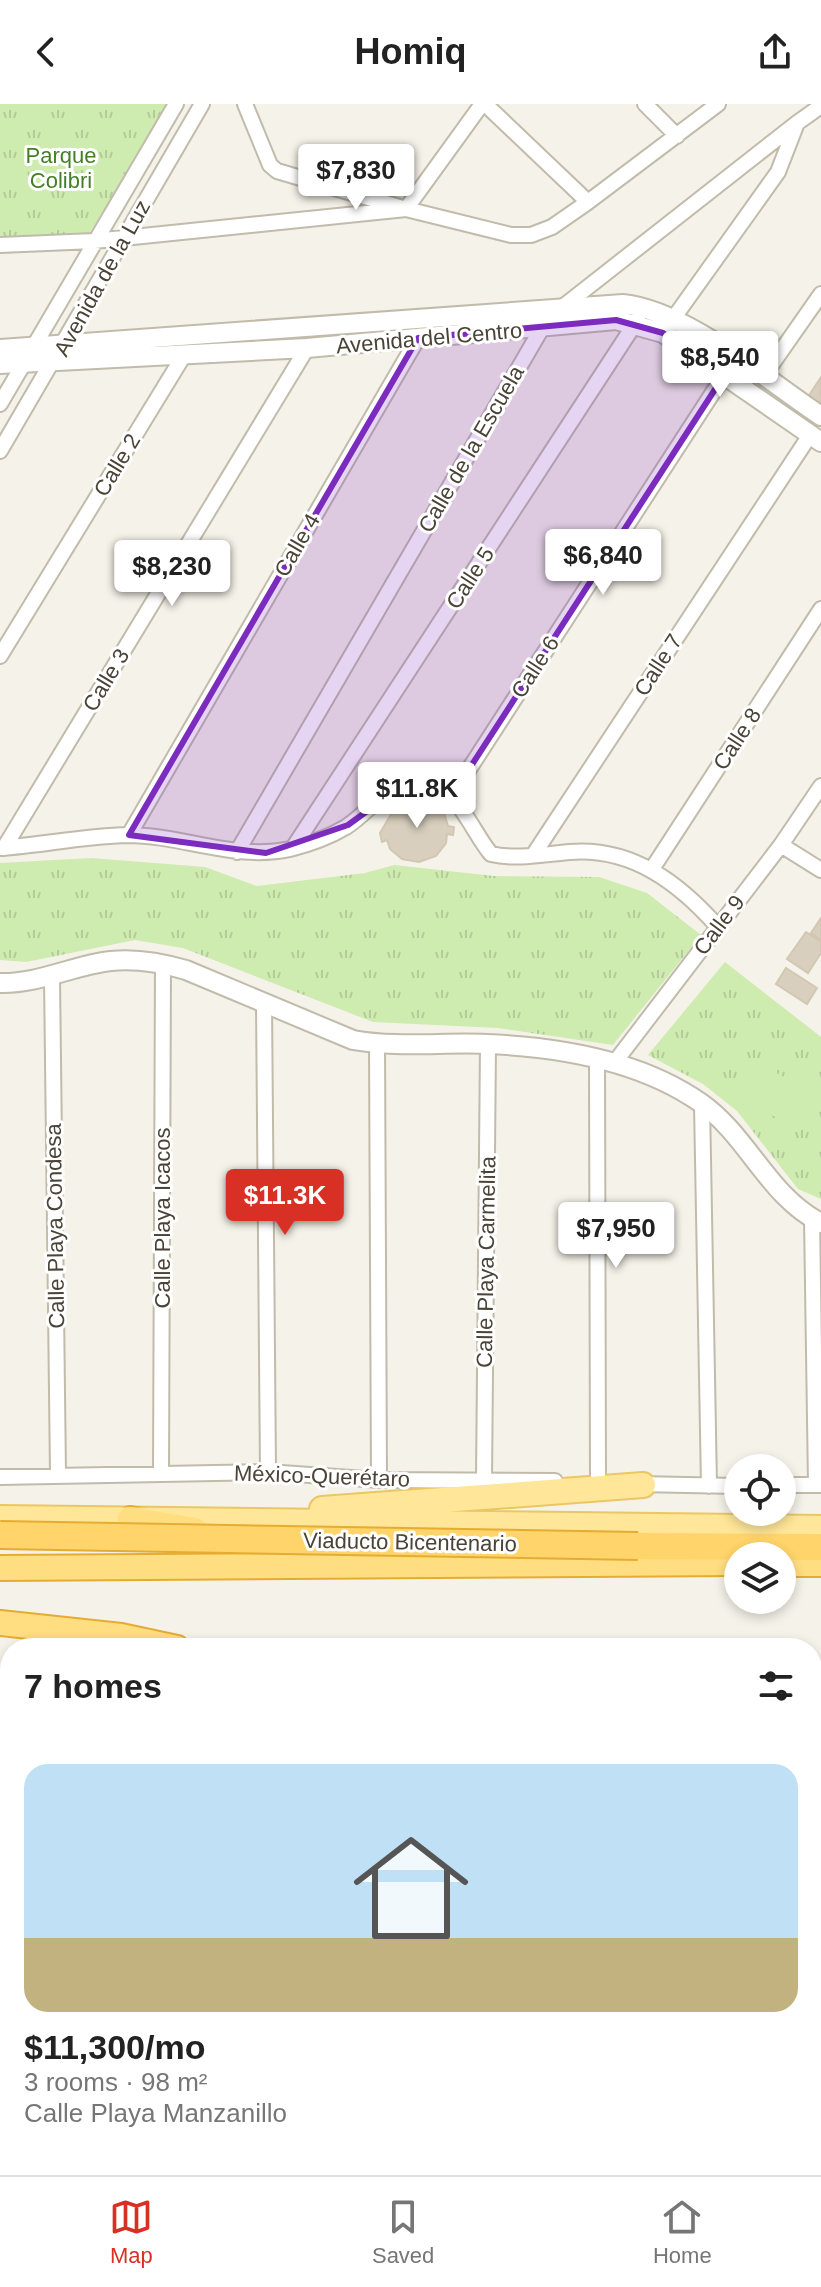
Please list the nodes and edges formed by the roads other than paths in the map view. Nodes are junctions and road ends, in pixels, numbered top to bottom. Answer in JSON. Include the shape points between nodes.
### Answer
{"nodes":[{"id":1,"x":176,"y":104,"type":"edge"},
{"id":2,"x":202,"y":104,"type":"edge"},
{"id":3,"x":245,"y":104,"type":"edge"},
{"id":4,"x":484,"y":104,"type":"edge"},
{"id":5,"x":645,"y":104,"type":"edge"},
{"id":6,"x":718,"y":104,"type":"edge"},
{"id":7,"x":821,"y":106,"type":"edge"},
{"id":8,"x":797,"y":123,"type":"junction"},
{"id":9,"x":677,"y":136,"type":"junction"},
{"id":10,"x":588,"y":202,"type":"junction"},
{"id":11,"x":406,"y":209,"type":"junction"},
{"id":12,"x":124,"y":237,"type":"junction"},
{"id":13,"x":94,"y":241,"type":"junction"},
{"id":14,"x":0,"y":245,"type":"edge"},
{"id":15,"x":821,"y":294,"type":"edge"},
{"id":16,"x":560,"y":309,"type":"junction"},
{"id":17,"x":640,"y":314,"type":"junction"},
{"id":18,"x":669,"y":326,"type":"junction"},
{"id":19,"x":542,"y":328,"type":"junction"},
{"id":20,"x":418,"y":338,"type":"junction"},
{"id":21,"x":307,"y":348,"type":"junction"},
{"id":22,"x":0,"y":349,"type":"edge"},
{"id":23,"x":61,"y":352,"type":"junction"},
{"id":24,"x":30,"y":354,"type":"junction"},
{"id":25,"x":184,"y":355,"type":"junction"},
{"id":26,"x":0,"y":364,"type":"edge"},
{"id":27,"x":723,"y":377,"type":"junction"},
{"id":28,"x":763,"y":377,"type":"junction"},
{"id":29,"x":0,"y":404,"type":"edge"},
{"id":30,"x":821,"y":416,"type":"edge"},
{"id":31,"x":815,"y":438,"type":"edge"},
{"id":32,"x":0,"y":451,"type":"edge"},
{"id":33,"x":821,"y":609,"type":"edge"},
{"id":34,"x":0,"y":656,"type":"edge"},
{"id":35,"x":821,"y":786,"type":"edge"},
{"id":36,"x":451,"y":797,"type":"junction"},
{"id":37,"x":129,"y":835,"type":"junction"},
{"id":38,"x":781,"y":845,"type":"junction"},
{"id":39,"x":2,"y":848,"type":"edge"},
{"id":40,"x":293,"y":848,"type":"junction"},
{"id":41,"x":237,"y":852,"type":"junction"},
{"id":42,"x":534,"y":854,"type":"junction"},
{"id":43,"x":652,"y":869,"type":"junction"},
{"id":44,"x":821,"y":870,"type":"edge"},
{"id":45,"x":718,"y":927,"type":"junction"},
{"id":46,"x":163,"y":963,"type":"junction"},
{"id":47,"x":52,"y":977,"type":"junction"},
{"id":48,"x":0,"y":983,"type":"edge"},
{"id":49,"x":264,"y":1003,"type":"junction"},
{"id":50,"x":377,"y":1044,"type":"junction"},
{"id":51,"x":488,"y":1044,"type":"junction"},
{"id":52,"x":606,"y":1060,"type":"junction"},
{"id":53,"x":702,"y":1104,"type":"junction"},
{"id":54,"x":817,"y":1220,"type":"edge"},
{"id":55,"x":268,"y":1472,"type":"junction"},
{"id":56,"x":161,"y":1473,"type":"junction"},
{"id":57,"x":58,"y":1475,"type":"junction"},
{"id":58,"x":0,"y":1477,"type":"edge"},
{"id":59,"x":379,"y":1480,"type":"junction"},
{"id":60,"x":484,"y":1480,"type":"junction"},
{"id":61,"x":598,"y":1482,"type":"junction"},
{"id":62,"x":643,"y":1485,"type":"junction"},
{"id":63,"x":796,"y":1485,"type":"edge"},
{"id":64,"x":818,"y":1485,"type":"edge"},
{"id":65,"x":709,"y":1486,"type":"junction"},
{"id":66,"x":724,"y":1486,"type":"edge"},
{"id":67,"x":0,"y":1518,"type":"edge"},
{"id":68,"x":130,"y":1519,"type":"junction"},
{"id":69,"x":236,"y":1520,"type":"junction"},
{"id":70,"x":821,"y":1528,"type":"edge"},
{"id":71,"x":0,"y":1535,"type":"edge"},
{"id":72,"x":821,"y":1547,"type":"edge"},
{"id":73,"x":410,"y":1563,"type":"junction"},
{"id":74,"x":724,"y":1563,"type":"edge"},
{"id":75,"x":796,"y":1564,"type":"edge"},
{"id":76,"x":821,"y":1564,"type":"edge"},
{"id":77,"x":0,"y":1568,"type":"edge"},
{"id":78,"x":0,"y":1626,"type":"edge"},
{"id":79,"x":130,"y":1638,"type":"edge"}],
"edges":[{"from":1,"to":13,"type":"street","name":"Avenida de la Luz"},
{"from":2,"to":12,"type":"street","name":"Avenida de la Luz"},
{"from":3,"to":11,"type":"street","via":[[277,171]]},
{"from":4,"to":10,"type":"street"},
{"from":4,"to":11,"type":"street"},
{"from":5,"to":9,"type":"street"},
{"from":6,"to":9,"type":"street"},
{"from":7,"to":8,"type":"street"},
{"from":8,"to":16,"type":"street","name":"Calle de la Escuela"},
{"from":8,"to":18,"type":"street","via":[[778,172]]},
{"from":9,"to":10,"type":"street"},
{"from":10,"to":11,"type":"street","via":[[531,235],[511,235]]},
{"from":11,"to":12,"type":"street"},
{"from":12,"to":13,"type":"street"},
{"from":12,"to":23,"type":"street","name":"Avenida de la Luz"},
{"from":13,"to":14,"type":"street"},
{"from":13,"to":24,"type":"street","name":"Avenida de la Luz"},
{"from":15,"to":28,"type":"street"},
{"from":16,"to":17,"type":"street","name":"Avenida del Centro"},
{"from":16,"to":19,"type":"street","name":"Calle de la Escuela"},
{"from":16,"to":23,"type":"street","name":"Avenida del Centro"},
{"from":17,"to":18,"type":"street","name":"Avenida del Centro"},
{"from":17,"to":19,"type":"street","name":"Avenida del Centro"},
{"from":17,"to":40,"type":"street","name":"Calle 5"},
{"from":18,"to":27,"type":"street","name":"Avenida del Centro"},
{"from":18,"to":28,"type":"street","name":"Avenida del Centro"},
{"from":19,"to":20,"type":"street","name":"Avenida del Centro"},
{"from":19,"to":41,"type":"street","name":"Calle de la Escuela"},
{"from":20,"to":21,"type":"street","name":"Avenida del Centro"},
{"from":20,"to":37,"type":"street","name":"Calle 4"},
{"from":21,"to":25,"type":"street","name":"Avenida del Centro"},
{"from":21,"to":39,"type":"street","name":"Calle 3"},
{"from":22,"to":24,"type":"street","name":"Avenida del Centro"},
{"from":23,"to":24,"type":"street","name":"Avenida del Centro"},
{"from":23,"to":25,"type":"street","name":"Avenida del Centro"},
{"from":23,"to":32,"type":"street","name":"Avenida de la Luz"},
{"from":24,"to":26,"type":"street","name":"Avenida del Centro"},
{"from":24,"to":29,"type":"street","name":"Avenida de la Luz"},
{"from":25,"to":34,"type":"street","name":"Calle 2"},
{"from":27,"to":31,"type":"street","name":"Avenida del Centro"},
{"from":27,"to":36,"type":"street","name":"Calle 6"},
{"from":28,"to":30,"type":"street","name":"Avenida del Centro"},
{"from":31,"to":42,"type":"street","name":"Calle 7"},
{"from":33,"to":43,"type":"street","name":"Calle 8"},
{"from":35,"to":38,"type":"street","name":"Calle 9"},
{"from":36,"to":40,"type":"street","via":[[424,781],[407,782],[324,839]]},
{"from":36,"to":42,"type":"street","via":[[491,854]]},
{"from":37,"to":39,"type":"street"},
{"from":37,"to":41,"type":"street"},
{"from":38,"to":44,"type":"street"},
{"from":38,"to":45,"type":"street","name":"Calle 9"},
{"from":40,"to":41,"type":"street"},
{"from":42,"to":43,"type":"street","via":[[585,851]]},
{"from":43,"to":45,"type":"street","via":[[692,898]]},
{"from":45,"to":52,"type":"street","name":"Calle 9"},
{"from":46,"to":47,"type":"street","via":[[108,961]]},
{"from":46,"to":49,"type":"street"},
{"from":46,"to":56,"type":"street","name":"Calle Playa Icacos"},
{"from":47,"to":48,"type":"street"},
{"from":47,"to":57,"type":"street","name":"Calle Playa Condesa"},
{"from":49,"to":50,"type":"street","via":[[329,1032]]},
{"from":49,"to":55,"type":"street"},
{"from":50,"to":51,"type":"street"},
{"from":50,"to":59,"type":"street"},
{"from":51,"to":52,"type":"street"},
{"from":51,"to":60,"type":"street","name":"Calle Playa Carmelita"},
{"from":52,"to":53,"type":"street","via":[[643,1071]]},
{"from":52,"to":61,"type":"street"},
{"from":53,"to":54,"type":"street","via":[[726,1124],[783,1194]]},
{"from":53,"to":65,"type":"street"},
{"from":54,"to":64,"type":"street"},
{"from":55,"to":56,"type":"street","name":"México-Querétaro"},
{"from":55,"to":59,"type":"street","name":"México-Querétaro"},
{"from":56,"to":57,"type":"street","name":"México-Querétaro"},
{"from":57,"to":58,"type":"street","name":"México-Querétaro"},
{"from":59,"to":60,"type":"street","name":"México-Querétaro"},
{"from":60,"to":61,"type":"street","name":"México-Querétaro"},
{"from":61,"to":62,"type":"street","name":"México-Querétaro"},
{"from":62,"to":65,"type":"street","name":"México-Querétaro"},
{"from":62,"to":69,"type":"main road","via":[[364,1504]]},
{"from":63,"to":64,"type":"street"},
{"from":65,"to":66,"type":"street","name":"México-Querétaro"},
{"from":67,"to":68,"type":"main road"},
{"from":68,"to":69,"type":"main road"},
{"from":68,"to":73,"type":"highway"},
{"from":69,"to":70,"type":"main road"},
{"from":71,"to":72,"type":"highway","name":"Viaducto Bicentenario","bridge":true},
{"from":73,"to":74,"type":"highway"},
{"from":73,"to":77,"type":"highway"},
{"from":75,"to":76,"type":"highway"},
{"from":78,"to":79,"type":"highway"}]}
